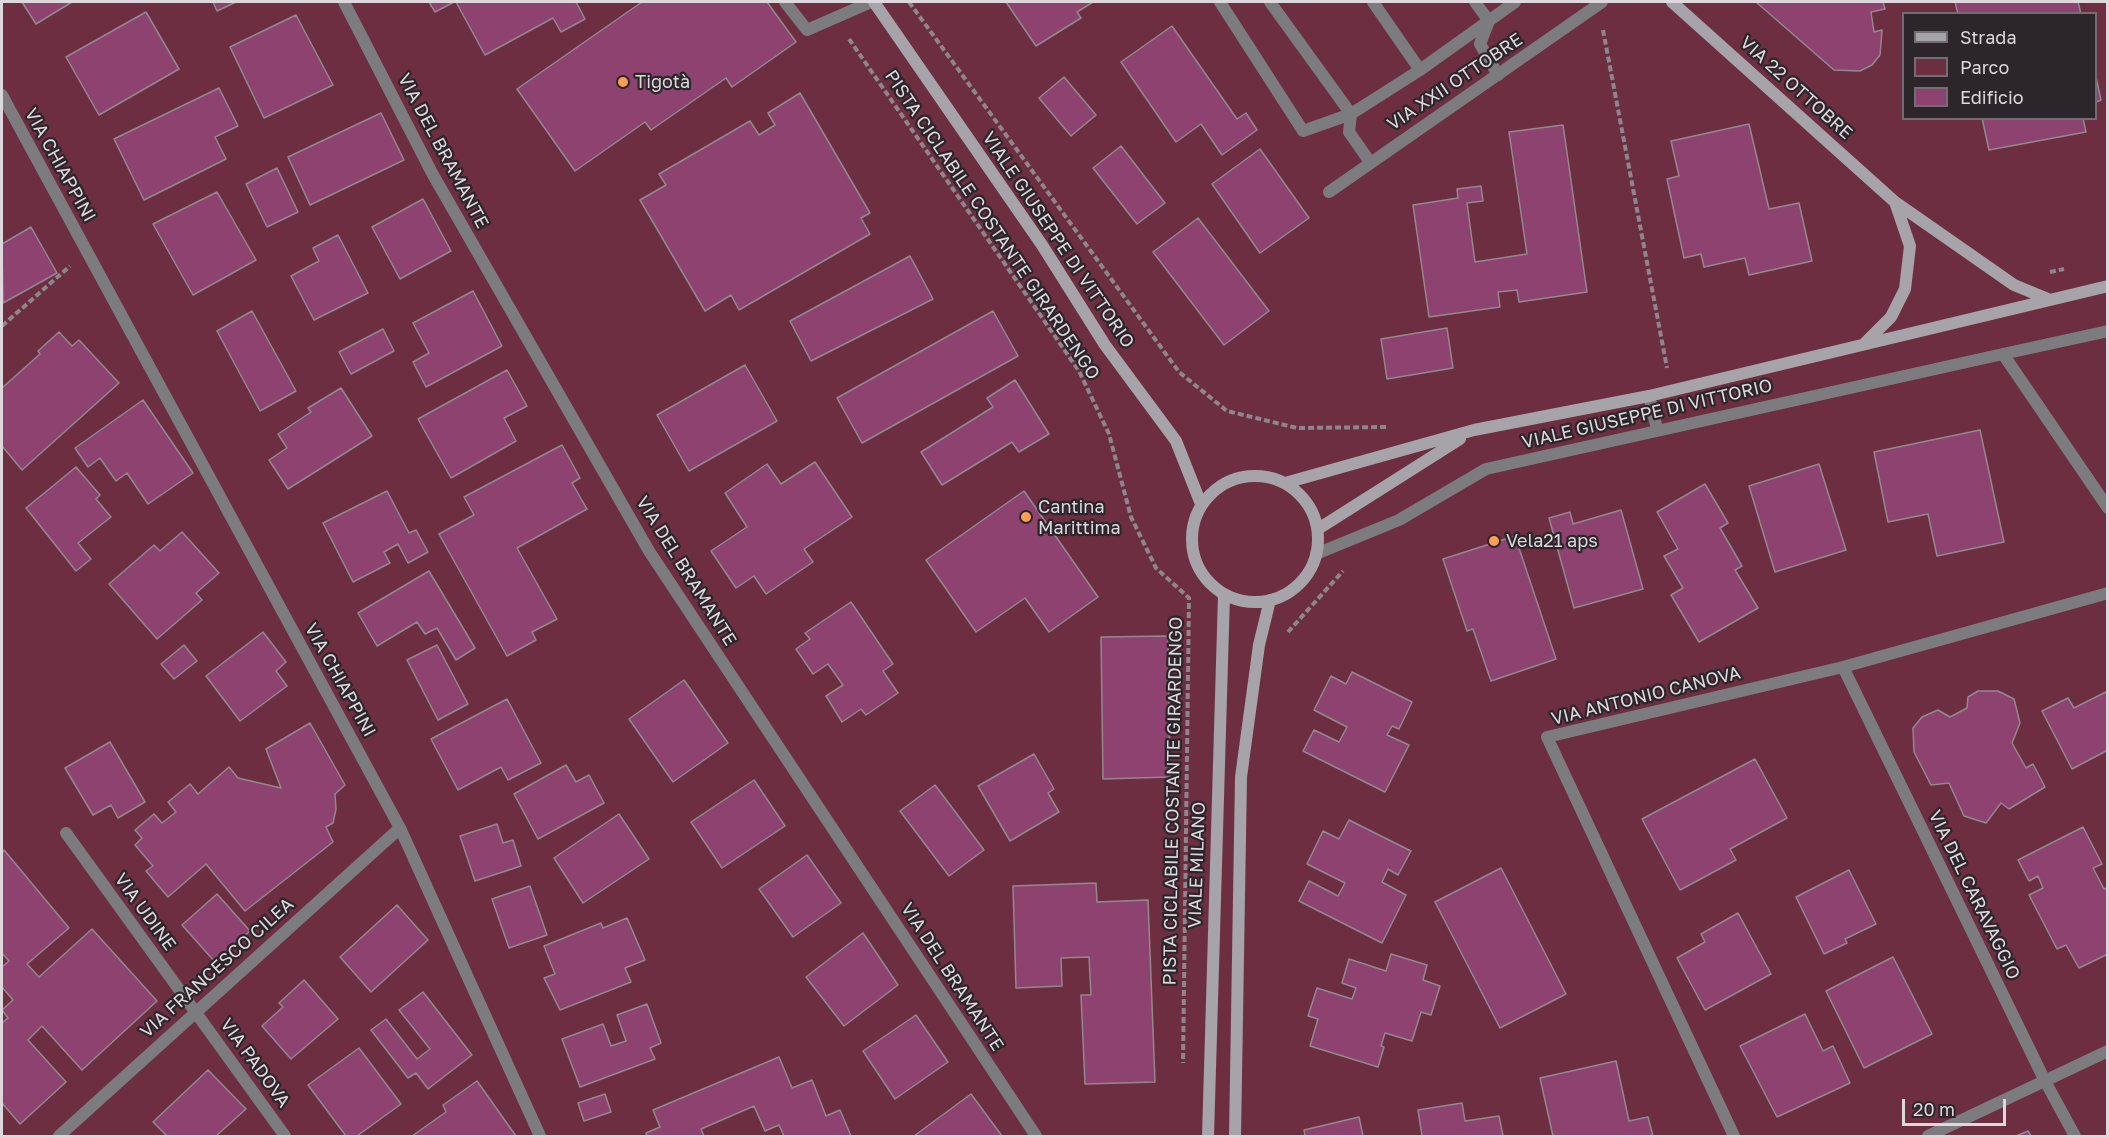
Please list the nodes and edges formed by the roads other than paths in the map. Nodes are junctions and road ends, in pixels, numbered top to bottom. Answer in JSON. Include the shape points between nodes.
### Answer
{"nodes":[{"id":1,"x":344,"y":2,"type":"edge"},
{"id":2,"x":785,"y":2,"type":"edge"},
{"id":3,"x":873,"y":2,"type":"edge"},
{"id":4,"x":1220,"y":2,"type":"edge"},
{"id":5,"x":1270,"y":2,"type":"edge"},
{"id":6,"x":1373,"y":2,"type":"edge"},
{"id":7,"x":1476,"y":2,"type":"edge"},
{"id":8,"x":1515,"y":2,"type":"edge"},
{"id":9,"x":1672,"y":2,"type":"edge"},
{"id":10,"x":1600,"y":3,"type":"edge"},
{"id":11,"x":1489,"y":21,"type":"junction"},
{"id":12,"x":1420,"y":70,"type":"junction"},
{"id":13,"x":1498,"y":75,"type":"junction"},
{"id":14,"x":2,"y":96,"type":"edge"},
{"id":15,"x":1351,"y":114,"type":"junction"},
{"id":16,"x":1370,"y":162,"type":"junction"},
{"id":17,"x":1329,"y":192,"type":"dead end"},
{"id":18,"x":1895,"y":202,"type":"junction"},
{"id":19,"x":2108,"y":285,"type":"edge"},
{"id":20,"x":2048,"y":299,"type":"junction"},
{"id":21,"x":2108,"y":331,"type":"edge"},
{"id":22,"x":1863,"y":344,"type":"junction"},
{"id":23,"x":2003,"y":354,"type":"junction"},
{"id":24,"x":1649,"y":396,"type":"junction"},
{"id":25,"x":1657,"y":429,"type":"junction"},
{"id":26,"x":1474,"y":430,"type":"junction"},
{"id":27,"x":1285,"y":483,"type":"junction"},
{"id":28,"x":1201,"y":504,"type":"junction"},
{"id":29,"x":2108,"y":508,"type":"edge"},
{"id":30,"x":1318,"y":529,"type":"junction"},
{"id":31,"x":1316,"y":554,"type":"junction"},
{"id":32,"x":2108,"y":593,"type":"edge"},
{"id":33,"x":1224,"y":595,"type":"junction"},
{"id":34,"x":1270,"y":600,"type":"junction"},
{"id":35,"x":1843,"y":668,"type":"junction"},
{"id":36,"x":400,"y":828,"type":"junction"},
{"id":37,"x":66,"y":833,"type":"dead end"},
{"id":38,"x":195,"y":1012,"type":"junction"},
{"id":39,"x":2108,"y":1051,"type":"edge"},
{"id":40,"x":2045,"y":1081,"type":"junction"},
{"id":41,"x":59,"y":1137,"type":"edge"},
{"id":42,"x":285,"y":1137,"type":"edge"},
{"id":43,"x":540,"y":1137,"type":"edge"},
{"id":44,"x":1036,"y":1137,"type":"edge"},
{"id":45,"x":1208,"y":1137,"type":"edge"},
{"id":46,"x":1235,"y":1137,"type":"edge"},
{"id":47,"x":1734,"y":1137,"type":"edge"},
{"id":48,"x":1928,"y":1137,"type":"edge"},
{"id":49,"x":2075,"y":1137,"type":"edge"}],
"edges":[{"from":1,"to":44,"type":"street","name":"VIA DEL BRAMANTE","via":[[432,173],[649,551]]},
{"from":2,"to":3,"type":"street","via":[[807,30]]},
{"from":3,"to":28,"type":"street","name":"VIALE GIUSEPPE DI VITTORIO","via":[[1042,245],[1105,345],[1176,441]]},
{"from":4,"to":15,"type":"street","via":[[1303,131]]},
{"from":5,"to":15,"type":"street"},
{"from":6,"to":12,"type":"street"},
{"from":7,"to":11,"type":"street"},
{"from":8,"to":11,"type":"street"},
{"from":9,"to":18,"type":"street","name":"VIA 22 OTTOBRE"},
{"from":10,"to":13,"type":"street","name":"VIA XXII OTTOBRE"},
{"from":11,"to":12,"type":"street"},
{"from":11,"to":13,"type":"street","via":[[1480,44]]},
{"from":12,"to":15,"type":"street"},
{"from":13,"to":16,"type":"street","name":"VIA XXII OTTOBRE"},
{"from":14,"to":36,"type":"street","name":"VIA CHIAPPINI"},
{"from":15,"to":16,"type":"street","via":[[1349,132]]},
{"from":16,"to":17,"type":"street","name":"VIA XXII OTTOBRE"},
{"from":18,"to":20,"type":"street","name":"VIA 22 OTTOBRE","via":[[2014,285]]},
{"from":18,"to":22,"type":"street","via":[[1910,246],[1905,289],[1891,316]]},
{"from":19,"to":20,"type":"street","name":"VIALE GIUSEPPE DI VITTORIO"},
{"from":20,"to":22,"type":"street","name":"VIALE GIUSEPPE DI VITTORIO"},
{"from":21,"to":23,"type":"street","name":"VIALE GIUSEPPE DI VITTORIO"},
{"from":22,"to":24,"type":"street","name":"VIALE GIUSEPPE DI VITTORIO"},
{"from":23,"to":25,"type":"street","name":"VIALE GIUSEPPE DI VITTORIO"},
{"from":23,"to":29,"type":"street"},
{"from":24,"to":25,"type":"street"},
{"from":24,"to":26,"type":"street","name":"VIALE GIUSEPPE DI VITTORIO"},
{"from":25,"to":31,"type":"street","name":"VIALE GIUSEPPE DI VITTORIO","via":[[1486,468],[1399,520]]},
{"from":26,"to":27,"type":"street","name":"VIALE GIUSEPPE DI VITTORIO"},
{"from":26,"to":30,"type":"street","name":"VIALE GIUSEPPE DI VITTORIO"},
{"from":27,"to":28,"type":"street","via":[[1267,477],[1230,480]]},
{"from":27,"to":30,"type":"street","via":[[1312,510]]},
{"from":28,"to":33,"type":"street","via":[[1192,523],[1191,544],[1196,564],[1208,582]]},
{"from":30,"to":31,"type":"street"},
{"from":31,"to":34,"type":"street","via":[[1300,584]]},
{"from":32,"to":35,"type":"street","name":"VIA ANTONIO CANOVA"},
{"from":33,"to":34,"type":"street","via":[[1255,603]]},
{"from":33,"to":45,"type":"street","name":"VIALE MILANO"},
{"from":34,"to":46,"type":"street","via":[[1259,645],[1241,777]]},
{"from":35,"to":40,"type":"street","name":"VIA DEL CARAVAGGIO"},
{"from":35,"to":47,"type":"street","name":"VIA ANTONIO CANOVA","via":[[1547,737]]},
{"from":36,"to":38,"type":"street","name":"VIA FRANCESCO CILEA"},
{"from":36,"to":43,"type":"street","name":"VIA CHIAPPINI"},
{"from":37,"to":38,"type":"street","name":"VIA UDINE"},
{"from":38,"to":41,"type":"street","name":"VIA FRANCESCO CILEA"},
{"from":38,"to":42,"type":"street","name":"VIA PADOVA"},
{"from":39,"to":40,"type":"street"},
{"from":40,"to":48,"type":"street"},
{"from":40,"to":49,"type":"street","name":"VIA DEL CARAVAGGIO"}]}
